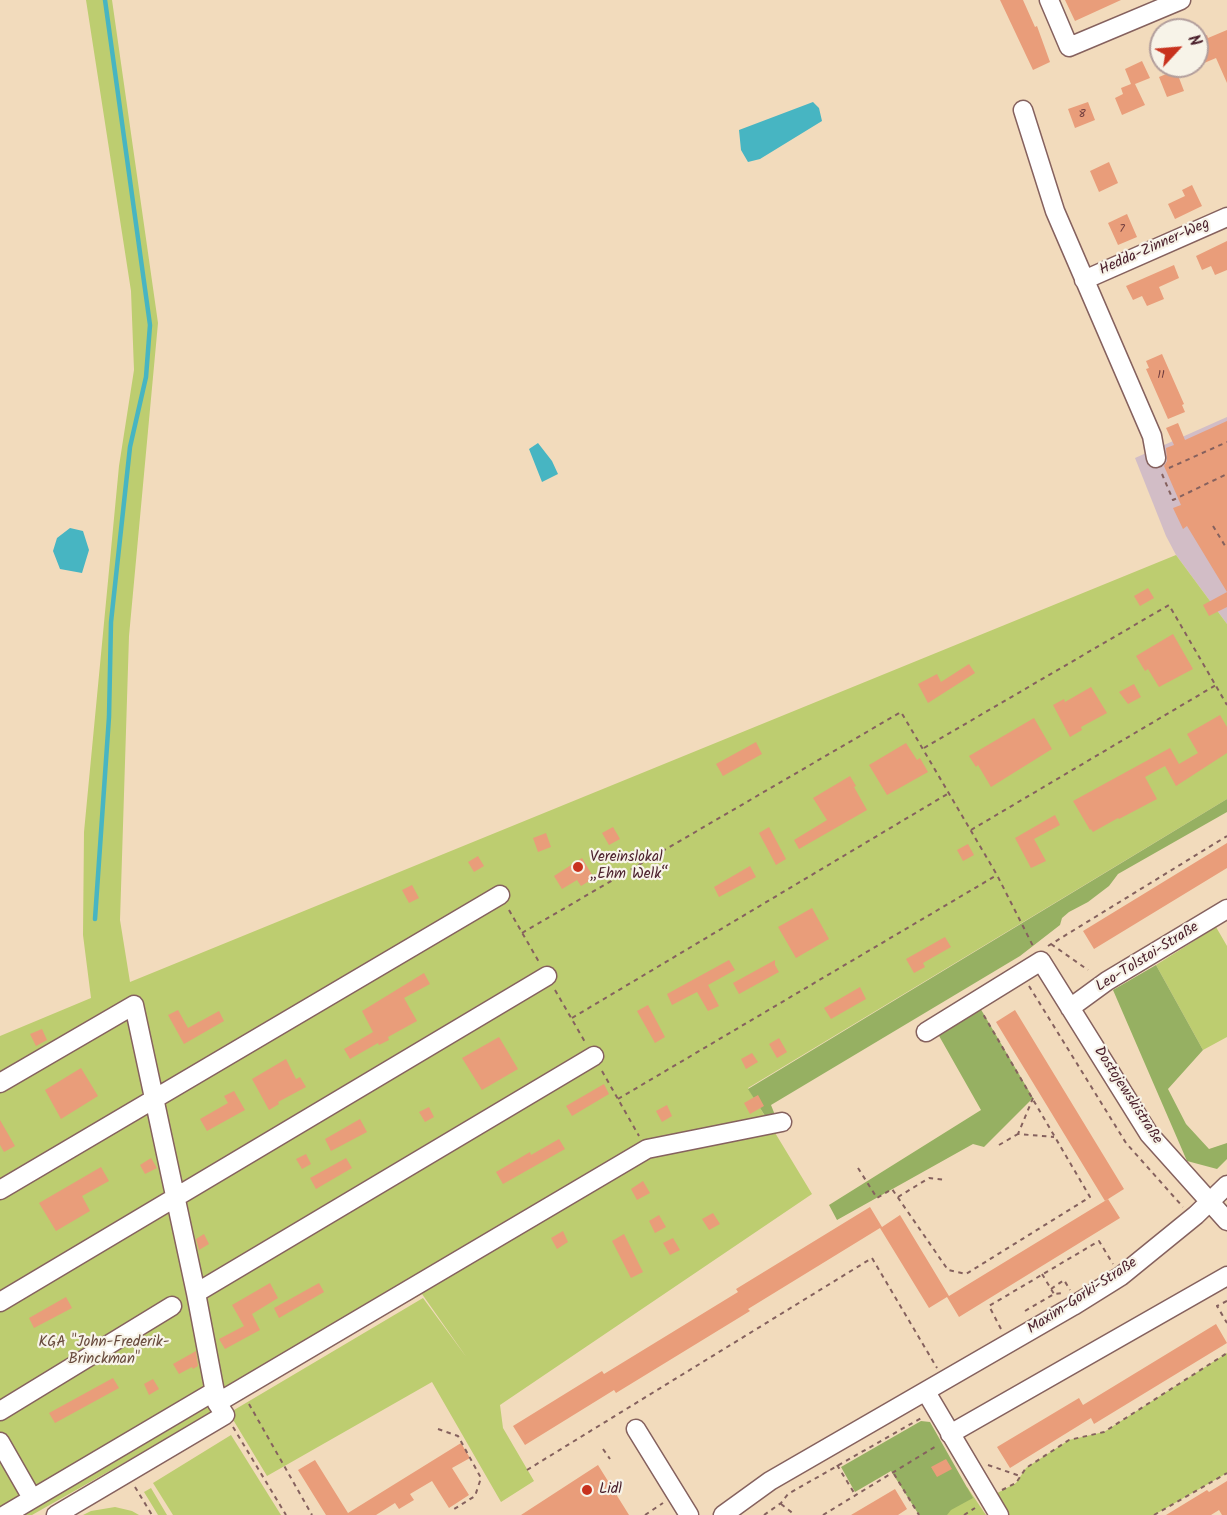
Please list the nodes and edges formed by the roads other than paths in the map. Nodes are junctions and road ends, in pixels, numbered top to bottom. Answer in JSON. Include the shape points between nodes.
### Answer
{"nodes":[{"id":1,"x":1049,"y":0,"type":"edge"},
{"id":2,"x":1181,"y":0,"type":"edge"},
{"id":3,"x":1023,"y":110,"type":"dead end"},
{"id":4,"x":1227,"y":217,"type":"edge"},
{"id":5,"x":1084,"y":280,"type":"junction"},
{"id":6,"x":1156,"y":458,"type":"dead end"},
{"id":7,"x":500,"y":895,"type":"road end"},
{"id":8,"x":1227,"y":909,"type":"edge"},
{"id":9,"x":547,"y":976,"type":"road end"},
{"id":10,"x":1070,"y":1008,"type":"junction"},
{"id":11,"x":926,"y":1032,"type":"dead end"},
{"id":12,"x":594,"y":1056,"type":"road end"},
{"id":13,"x":0,"y":1083,"type":"edge"},
{"id":14,"x":154,"y":1098,"type":"junction"},
{"id":15,"x":782,"y":1122,"type":"dead end"},
{"id":16,"x":1227,"y":1185,"type":"edge"},
{"id":17,"x":0,"y":1190,"type":"edge"},
{"id":18,"x":176,"y":1198,"type":"junction"},
{"id":19,"x":1210,"y":1201,"type":"junction"},
{"id":20,"x":1227,"y":1221,"type":"edge"},
{"id":21,"x":1227,"y":1276,"type":"edge"},
{"id":22,"x":196,"y":1293,"type":"junction"},
{"id":23,"x":0,"y":1302,"type":"edge"},
{"id":24,"x":172,"y":1306,"type":"dead end"},
{"id":25,"x":926,"y":1392,"type":"junction"},
{"id":26,"x":216,"y":1397,"type":"junction"},
{"id":27,"x":0,"y":1411,"type":"edge"},
{"id":28,"x":636,"y":1429,"type":"dead end"},
{"id":29,"x":947,"y":1438,"type":"junction"},
{"id":30,"x":0,"y":1442,"type":"edge"},
{"id":31,"x":32,"y":1498,"type":"junction"},
{"id":32,"x":4,"y":1515,"type":"edge"},
{"id":33,"x":56,"y":1515,"type":"edge"},
{"id":34,"x":689,"y":1515,"type":"edge"},
{"id":35,"x":723,"y":1515,"type":"edge"},
{"id":36,"x":999,"y":1515,"type":"edge"}],
"edges":[{"from":1,"to":2,"type":"street","via":[[1068,46]]},
{"from":3,"to":5,"type":"street","via":[[1055,211]]},
{"from":4,"to":5,"type":"street","name":"Hedda-Zinner-Weg"},
{"from":5,"to":6,"type":"street","via":[[1152,436]]},
{"from":7,"to":14,"type":"street"},
{"from":8,"to":10,"type":"street","name":"Leo-Tolstoi-Straße","via":[[1107,981]]},
{"from":9,"to":18,"type":"street"},
{"from":10,"to":11,"type":"street","name":"Dostojewskistraße","via":[[1039,957],[1021,973]]},
{"from":10,"to":19,"type":"street","name":"Dostojewskistraße","via":[[1149,1134]]},
{"from":12,"to":22,"type":"street"},
{"from":13,"to":14,"type":"street","via":[[134,1005]]},
{"from":14,"to":17,"type":"street"},
{"from":14,"to":18,"type":"street"},
{"from":15,"to":26,"type":"street","via":[[646,1149]]},
{"from":16,"to":19,"type":"street","name":"Maxim-Gorki-Straße"},
{"from":18,"to":22,"type":"street"},
{"from":18,"to":23,"type":"street"},
{"from":19,"to":20,"type":"street","name":"Dostojewskistraße"},
{"from":19,"to":25,"type":"street","name":"Maxim-Gorki-Straße","via":[[1121,1276]]},
{"from":21,"to":29,"type":"street"},
{"from":22,"to":26,"type":"street"},
{"from":24,"to":27,"type":"street"},
{"from":25,"to":29,"type":"street"},
{"from":25,"to":35,"type":"street","name":"Maxim-Gorki-Straße","via":[[770,1481]]},
{"from":26,"to":31,"type":"street"},
{"from":26,"to":33,"type":"street","via":[[225,1415]]},
{"from":28,"to":34,"type":"street"},
{"from":29,"to":36,"type":"street"},
{"from":30,"to":31,"type":"street"},
{"from":31,"to":32,"type":"street"}]}
